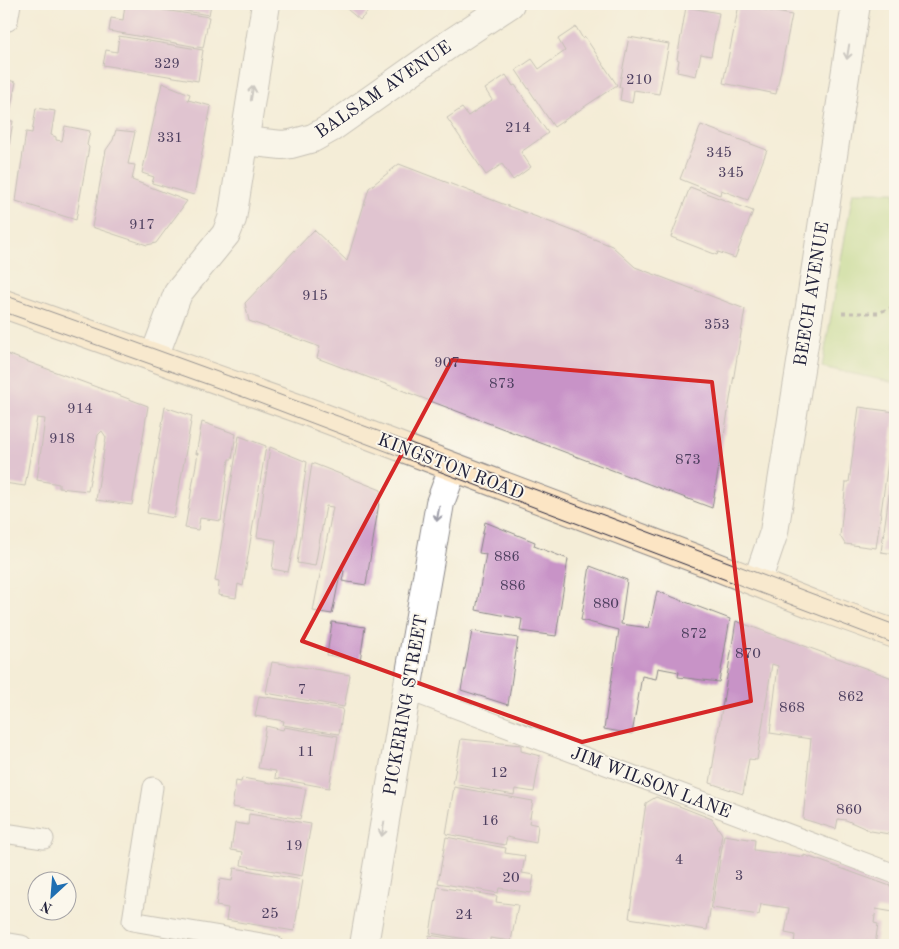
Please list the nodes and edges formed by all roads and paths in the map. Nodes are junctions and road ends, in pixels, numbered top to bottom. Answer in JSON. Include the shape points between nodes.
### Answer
{"nodes":[{"id":1,"x":11,"y":4,"type":"edge"},
{"id":2,"x":266,"y":4,"type":"edge"},
{"id":3,"x":510,"y":4,"type":"edge"},
{"id":4,"x":856,"y":4,"type":"edge"},
{"id":5,"x":4,"y":20,"type":"edge"},
{"id":6,"x":244,"y":141,"type":"junction"},
{"id":7,"x":4,"y":304,"type":"edge"},
{"id":8,"x":895,"y":306,"type":"edge"},
{"id":9,"x":809,"y":313,"type":"junction"},
{"id":10,"x":154,"y":357,"type":"junction"},
{"id":11,"x":453,"y":468,"type":"junction"},
{"id":12,"x":757,"y":582,"type":"junction"},
{"id":13,"x":895,"y":634,"type":"edge"},
{"id":14,"x":407,"y":690,"type":"junction"},
{"id":15,"x":153,"y":787,"type":"dead end"},
{"id":16,"x":4,"y":833,"type":"edge"},
{"id":17,"x":44,"y":839,"type":"dead end"},
{"id":18,"x":895,"y":874,"type":"edge"},
{"id":19,"x":4,"y":942,"type":"edge"},
{"id":20,"x":22,"y":945,"type":"edge"},
{"id":21,"x":273,"y":945,"type":"edge"},
{"id":22,"x":364,"y":945,"type":"edge"}],
"edges":[{"from":1,"to":5,"type":"lane","via":[[8,21]]},
{"from":6,"to":2,"type":"street","one_way":true},
{"from":3,"to":6,"type":"street","name":"BALSAM AVENUE","via":[[314,138],[282,145]]},
{"from":4,"to":9,"type":"street","name":"BEECH AVENUE","one_way":true},
{"from":6,"to":10,"type":"street","via":[[232,219],[226,234],[178,293]]},
{"from":7,"to":10,"type":"main road","name":"KINGSTON ROAD"},
{"from":8,"to":9,"type":"path","via":[[878,313]]},
{"from":9,"to":12,"type":"street","name":"BEECH AVENUE","via":[[774,532]]},
{"from":10,"to":11,"type":"main road","name":"KINGSTON ROAD"},
{"from":11,"to":12,"type":"main road","name":"KINGSTON ROAD"},
{"from":11,"to":14,"type":"street","name":"PICKERING STREET","one_way":true,"via":[[440,502]]},
{"from":12,"to":13,"type":"main road","name":"KINGSTON ROAD"},
{"from":14,"to":18,"type":"lane","name":"JIM WILSON LANE"},
{"from":14,"to":22,"type":"street","name":"PICKERING STREET","one_way":true},
{"from":15,"to":21,"type":"lane","via":[[132,921]]},
{"from":16,"to":17,"type":"lane"},
{"from":19,"to":20,"type":"lane"}]}
